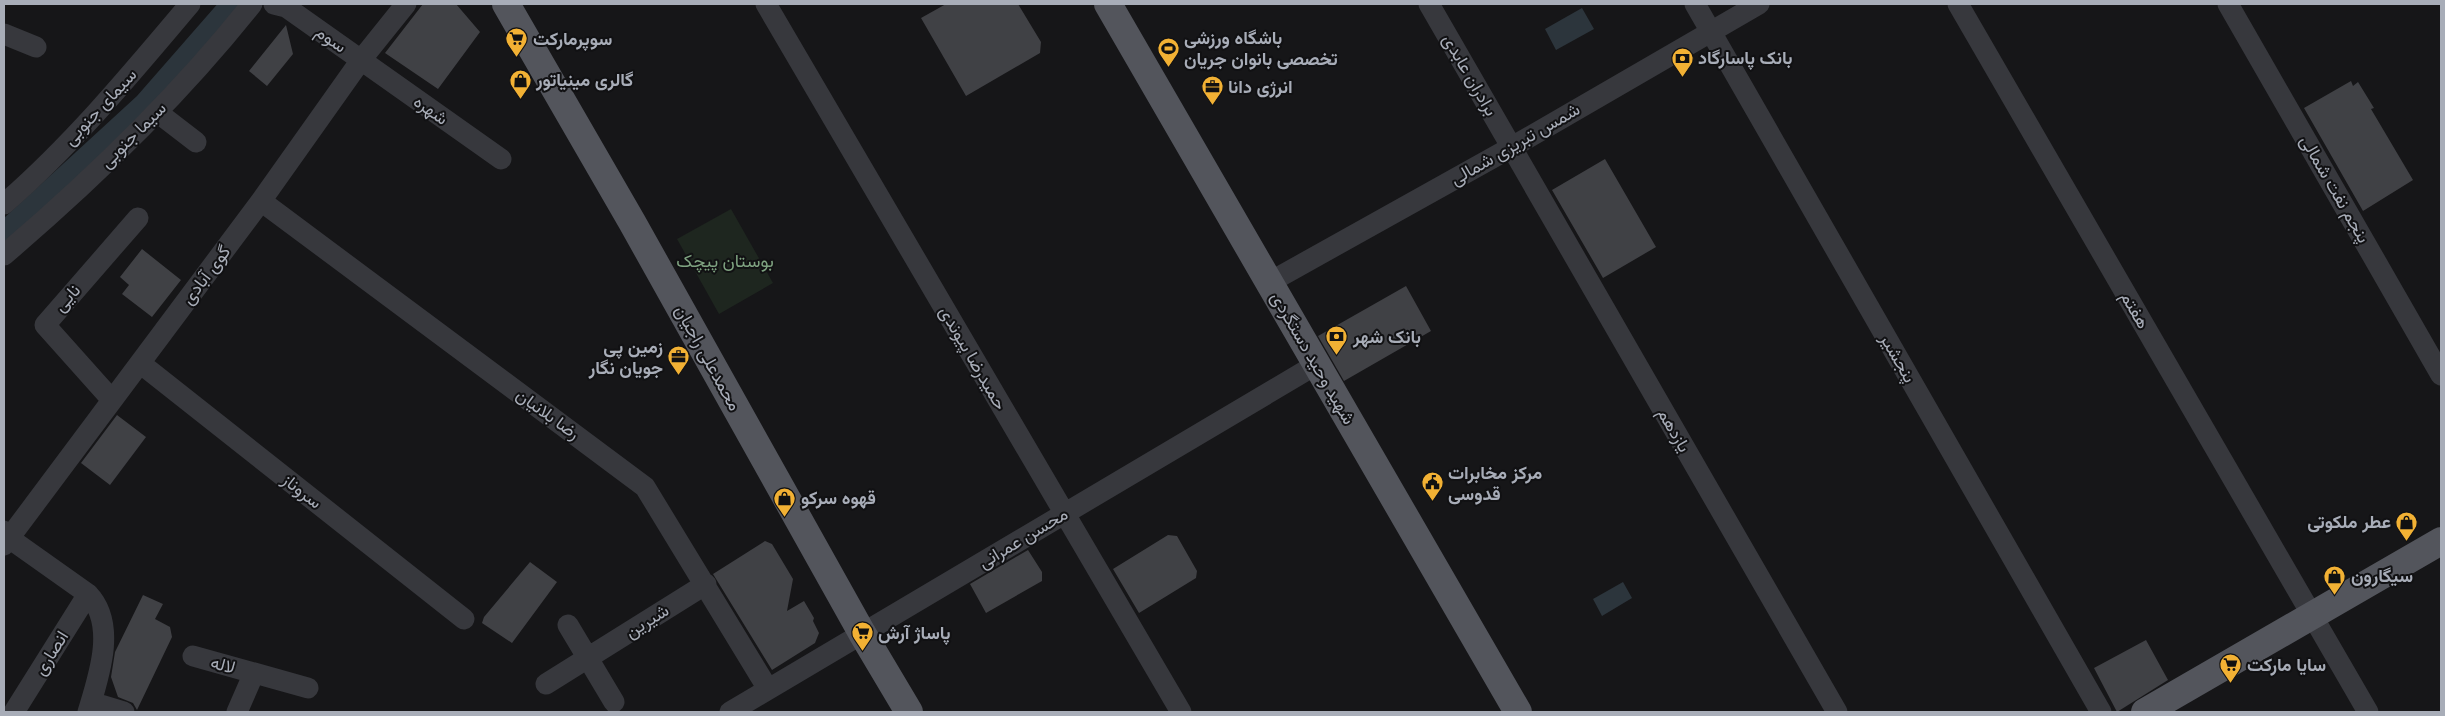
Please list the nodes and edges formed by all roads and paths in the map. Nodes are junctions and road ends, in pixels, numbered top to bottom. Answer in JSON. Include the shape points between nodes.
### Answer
{"nodes":[{"id":1,"x":190,"y":4,"type":"edge"},
{"id":2,"x":252,"y":4,"type":"edge"},
{"id":3,"x":274,"y":4,"type":"edge"},
{"id":4,"x":406,"y":4,"type":"edge"},
{"id":5,"x":506,"y":4,"type":"edge"},
{"id":6,"x":522,"y":4,"type":"edge"},
{"id":7,"x":766,"y":4,"type":"edge"},
{"id":8,"x":1108,"y":4,"type":"edge"},
{"id":9,"x":1429,"y":4,"type":"edge"},
{"id":10,"x":1695,"y":4,"type":"edge"},
{"id":11,"x":1759,"y":4,"type":"edge"},
{"id":12,"x":1958,"y":4,"type":"edge"},
{"id":13,"x":2228,"y":4,"type":"edge"},
{"id":14,"x":1711,"y":31,"type":"junction"},
{"id":15,"x":4,"y":34,"type":"edge"},
{"id":16,"x":36,"y":47,"type":"dead end"},
{"id":17,"x":361,"y":60,"type":"junction"},
{"id":18,"x":157,"y":112,"type":"junction"},
{"id":19,"x":196,"y":142,"type":"dead end"},
{"id":20,"x":1512,"y":147,"type":"junction"},
{"id":21,"x":502,"y":159,"type":"dead end"},
{"id":22,"x":261,"y":201,"type":"junction"},
{"id":23,"x":4,"y":204,"type":"edge"},
{"id":24,"x":138,"y":218,"type":"dead end"},
{"id":25,"x":4,"y":255,"type":"edge"},
{"id":26,"x":1270,"y":282,"type":"junction"},
{"id":27,"x":140,"y":363,"type":"junction"},
{"id":28,"x":1317,"y":364,"type":"junction"},
{"id":29,"x":2441,"y":375,"type":"edge"},
{"id":30,"x":112,"y":400,"type":"junction"},
{"id":31,"x":1064,"y":513,"type":"junction"},
{"id":32,"x":5,"y":538,"type":"edge"},
{"id":33,"x":2441,"y":541,"type":"edge"},
{"id":34,"x":706,"y":584,"type":"junction"},
{"id":35,"x":88,"y":594,"type":"junction"},
{"id":36,"x":2311,"y":616,"type":"junction"},
{"id":37,"x":464,"y":619,"type":"dead end"},
{"id":38,"x":568,"y":625,"type":"dead end"},
{"id":39,"x":868,"y":630,"type":"junction"},
{"id":40,"x":193,"y":656,"type":"dead end"},
{"id":41,"x":588,"y":658,"type":"junction"},
{"id":42,"x":254,"y":673,"type":"junction"},
{"id":43,"x":546,"y":684,"type":"dead end"},
{"id":44,"x":308,"y":688,"type":"dead end"},
{"id":45,"x":768,"y":689,"type":"junction"},
{"id":46,"x":614,"y":702,"type":"dead end"},
{"id":47,"x":754,"y":706,"type":"edge"},
{"id":48,"x":94,"y":709,"type":"edge"},
{"id":49,"x":14,"y":712,"type":"edge"},
{"id":50,"x":124,"y":712,"type":"edge"},
{"id":51,"x":237,"y":712,"type":"edge"},
{"id":52,"x":730,"y":712,"type":"edge"},
{"id":53,"x":909,"y":712,"type":"edge"},
{"id":54,"x":922,"y":712,"type":"edge"},
{"id":55,"x":1181,"y":712,"type":"edge"},
{"id":56,"x":1518,"y":712,"type":"edge"},
{"id":57,"x":1837,"y":712,"type":"edge"},
{"id":58,"x":2102,"y":712,"type":"edge"},
{"id":59,"x":2145,"y":712,"type":"edge"},
{"id":60,"x":2368,"y":712,"type":"edge"}],
"edges":[{"from":1,"to":23,"type":"street","name":"سیمای جنوبی","via":[[109,100],[34,178]]},
{"from":2,"to":18,"type":"street","name":"سیما جنوبی"},
{"from":3,"to":17,"type":"street","name":"سوم","via":[[286,7]]},
{"from":4,"to":17,"type":"street","name":"گوی آبادی"},
{"from":5,"to":39,"type":"main road","name":"محمدعلی راجیان"},
{"from":6,"to":39,"type":"main road","name":"محمدعلی راجیان"},
{"from":7,"to":31,"type":"street","name":"حمیدرضا پیوندی"},
{"from":8,"to":26,"type":"main road","name":"شهید وحید دستگردی"},
{"from":9,"to":20,"type":"street","name":"برادران عابدی"},
{"from":10,"to":14,"type":"street","name":"پنجشیر"},
{"from":11,"to":14,"type":"street","name":"شمس تبریزی شمالی"},
{"from":12,"to":36,"type":"street","name":"هفتم"},
{"from":13,"to":29,"type":"street","name":"پنجم نفت شمالی"},
{"from":14,"to":20,"type":"street","name":"شمس تبریزی شمالی"},
{"from":14,"to":58,"type":"street","name":"پنجشیر"},
{"from":15,"to":16,"type":"street"},
{"from":17,"to":21,"type":"street","name":"شهره"},
{"from":17,"to":22,"type":"street","name":"گوی آبادی"},
{"from":18,"to":19,"type":"street"},
{"from":18,"to":25,"type":"street","name":"سیما جنوبی","via":[[64,203]]},
{"from":20,"to":26,"type":"street","name":"شمس تبریزی شمالی"},
{"from":20,"to":57,"type":"street","name":"یازدهم"},
{"from":22,"to":27,"type":"street","name":"گوی آبادی"},
{"from":22,"to":34,"type":"street","name":"رضا بلانیان","via":[[639,482],[656,503]]},
{"from":24,"to":30,"type":"street","name":"نایی","via":[[45,325]]},
{"from":26,"to":28,"type":"main road","name":"شهید وحید دستگردی"},
{"from":27,"to":30,"type":"street","name":"گوی آبادی"},
{"from":27,"to":37,"type":"street","name":"سروناز"},
{"from":28,"to":31,"type":"street","name":"محسن عمرانی"},
{"from":28,"to":56,"type":"main road","name":"شهید وحید دستگردی"},
{"from":30,"to":32,"type":"street","name":"گوی آبادی"},
{"from":31,"to":39,"type":"street","name":"محسن عمرانی"},
{"from":31,"to":55,"type":"street","name":"حمیدرضا پیوندی"},
{"from":32,"to":35,"type":"street"},
{"from":33,"to":36,"type":"main road"},
{"from":34,"to":41,"type":"street","name":"شیرین"},
{"from":34,"to":45,"type":"street","name":"رضا بلانیان"},
{"from":35,"to":48,"type":"street","via":[[97,604],[104,622]]},
{"from":35,"to":49,"type":"street","name":"انصاری"},
{"from":36,"to":59,"type":"main road"},
{"from":36,"to":60,"type":"street","name":"هفتم"},
{"from":38,"to":41,"type":"street"},
{"from":39,"to":45,"type":"street","name":"محسن عمرانی"},
{"from":39,"to":53,"type":"main road","name":"محمدعلی راجیان"},
{"from":39,"to":54,"type":"main road","name":"محمدعلی راجیان"},
{"from":40,"to":42,"type":"street","name":"لاله"},
{"from":41,"to":43,"type":"street","name":"شیرین"},
{"from":41,"to":46,"type":"street"},
{"from":42,"to":44,"type":"street","name":"لاله"},
{"from":42,"to":51,"type":"street","name":"لاله"},
{"from":45,"to":47,"type":"street","name":"محسن عمرانی"},
{"from":47,"to":52,"type":"street","name":"محسن عمرانی"},
{"from":48,"to":50,"type":"street"}]}
